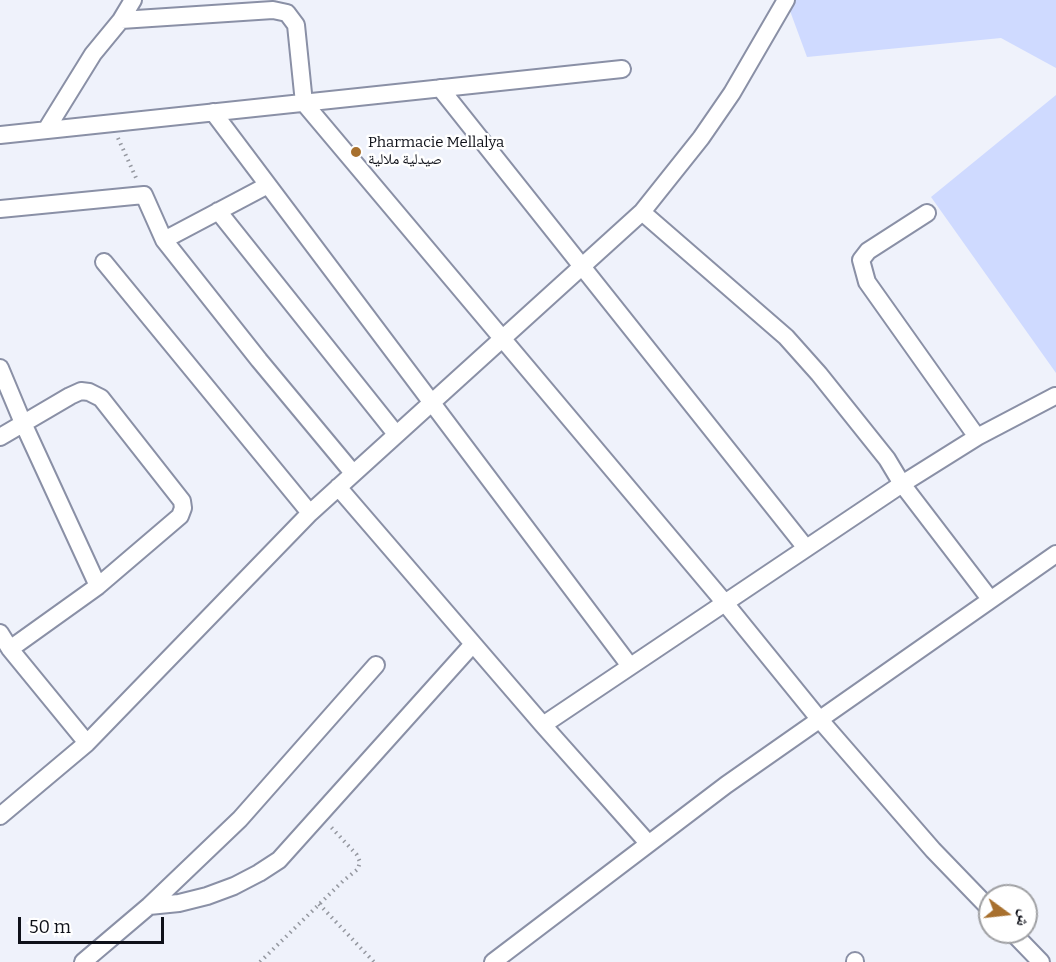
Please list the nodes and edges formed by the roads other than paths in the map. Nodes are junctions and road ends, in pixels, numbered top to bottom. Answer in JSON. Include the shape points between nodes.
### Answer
{"nodes":[{"id":1,"x":133,"y":0,"type":"edge"},
{"id":2,"x":786,"y":0,"type":"edge"},
{"id":3,"x":121,"y":20,"type":"junction"},
{"id":4,"x":622,"y":69,"type":"dead end"},
{"id":5,"x":440,"y":88,"type":"junction"},
{"id":6,"x":304,"y":103,"type":"junction"},
{"id":7,"x":213,"y":112,"type":"junction"},
{"id":8,"x":46,"y":130,"type":"junction"},
{"id":9,"x":0,"y":135,"type":"edge"},
{"id":10,"x":268,"y":185,"type":"junction"},
{"id":11,"x":0,"y":209,"type":"edge"},
{"id":12,"x":218,"y":211,"type":"junction"},
{"id":13,"x":642,"y":212,"type":"junction"},
{"id":14,"x":927,"y":213,"type":"dead end"},
{"id":15,"x":164,"y":240,"type":"junction"},
{"id":16,"x":104,"y":262,"type":"dead end"},
{"id":17,"x":582,"y":266,"type":"junction"},
{"id":18,"x":502,"y":338,"type":"junction"},
{"id":19,"x":0,"y":368,"type":"edge"},
{"id":20,"x":1055,"y":396,"type":"edge"},
{"id":21,"x":431,"y":403,"type":"junction"},
{"id":22,"x":23,"y":423,"type":"junction"},
{"id":23,"x":396,"y":434,"type":"junction"},
{"id":24,"x":0,"y":436,"type":"edge"},
{"id":25,"x":978,"y":437,"type":"junction"},
{"id":26,"x":353,"y":473,"type":"junction"},
{"id":27,"x":902,"y":484,"type":"junction"},
{"id":28,"x":338,"y":487,"type":"junction"},
{"id":29,"x":310,"y":513,"type":"junction"},
{"id":30,"x":806,"y":548,"type":"junction"},
{"id":31,"x":1056,"y":554,"type":"edge"},
{"id":32,"x":98,"y":586,"type":"junction"},
{"id":33,"x":990,"y":599,"type":"junction"},
{"id":34,"x":724,"y":603,"type":"junction"},
{"id":35,"x":0,"y":633,"type":"edge"},
{"id":36,"x":473,"y":644,"type":"junction"},
{"id":37,"x":10,"y":649,"type":"junction"},
{"id":38,"x":376,"y":665,"type":"dead end"},
{"id":39,"x":630,"y":666,"type":"junction"},
{"id":40,"x":820,"y":720,"type":"junction"},
{"id":41,"x":543,"y":725,"type":"junction"},
{"id":42,"x":87,"y":743,"type":"junction"},
{"id":43,"x":0,"y":816,"type":"edge"},
{"id":44,"x":648,"y":843,"type":"junction"},
{"id":45,"x":978,"y":897,"type":"edge"},
{"id":46,"x":149,"y":906,"type":"junction"},
{"id":47,"x":1024,"y":944,"type":"edge"},
{"id":48,"x":82,"y":962,"type":"edge"},
{"id":49,"x":493,"y":962,"type":"edge"},
{"id":50,"x":1041,"y":962,"type":"edge"}],
"edges":[{"from":1,"to":3,"type":"street"},
{"from":2,"to":13,"type":"street","via":[[732,93]]},
{"from":3,"to":6,"type":"street","via":[[273,10],[287,13],[296,25]]},
{"from":3,"to":8,"type":"street","via":[[93,54]]},
{"from":4,"to":5,"type":"street"},
{"from":5,"to":6,"type":"street"},
{"from":5,"to":17,"type":"street"},
{"from":6,"to":7,"type":"street"},
{"from":6,"to":18,"type":"street"},
{"from":7,"to":8,"type":"street"},
{"from":7,"to":10,"type":"street"},
{"from":8,"to":9,"type":"street"},
{"from":10,"to":12,"type":"street"},
{"from":10,"to":21,"type":"street"},
{"from":11,"to":15,"type":"street","via":[[144,195]]},
{"from":12,"to":15,"type":"street"},
{"from":12,"to":23,"type":"street"},
{"from":13,"to":17,"type":"street"},
{"from":13,"to":27,"type":"street","via":[[786,338],[851,412]]},
{"from":14,"to":25,"type":"street","via":[[867,250],[861,260],[867,282]]},
{"from":15,"to":26,"type":"street"},
{"from":16,"to":29,"type":"street"},
{"from":17,"to":18,"type":"street"},
{"from":17,"to":30,"type":"street"},
{"from":18,"to":21,"type":"street"},
{"from":18,"to":34,"type":"street"},
{"from":19,"to":22,"type":"street"},
{"from":20,"to":25,"type":"street"},
{"from":21,"to":23,"type":"street"},
{"from":21,"to":39,"type":"street"},
{"from":22,"to":24,"type":"street"},
{"from":22,"to":32,"type":"street"},
{"from":22,"to":32,"type":"street","via":[[70,396],[89,392],[101,398],[182,501],[180,516]]},
{"from":23,"to":26,"type":"street"},
{"from":25,"to":27,"type":"street"},
{"from":26,"to":28,"type":"street"},
{"from":27,"to":30,"type":"street"},
{"from":27,"to":33,"type":"street"},
{"from":28,"to":29,"type":"street"},
{"from":28,"to":36,"type":"street"},
{"from":29,"to":42,"type":"street"},
{"from":30,"to":34,"type":"street"},
{"from":31,"to":33,"type":"street"},
{"from":32,"to":37,"type":"street"},
{"from":33,"to":40,"type":"street"},
{"from":34,"to":39,"type":"street"},
{"from":34,"to":40,"type":"street"},
{"from":35,"to":37,"type":"street"},
{"from":36,"to":41,"type":"street"},
{"from":36,"to":46,"type":"street","via":[[279,860],[207,896]]},
{"from":37,"to":42,"type":"street"},
{"from":38,"to":46,"type":"street","via":[[240,819]]},
{"from":39,"to":41,"type":"street"},
{"from":40,"to":44,"type":"street"},
{"from":40,"to":45,"type":"street"},
{"from":41,"to":44,"type":"street"},
{"from":42,"to":43,"type":"street"},
{"from":44,"to":49,"type":"street"},
{"from":46,"to":48,"type":"street"},
{"from":47,"to":50,"type":"street"}]}
